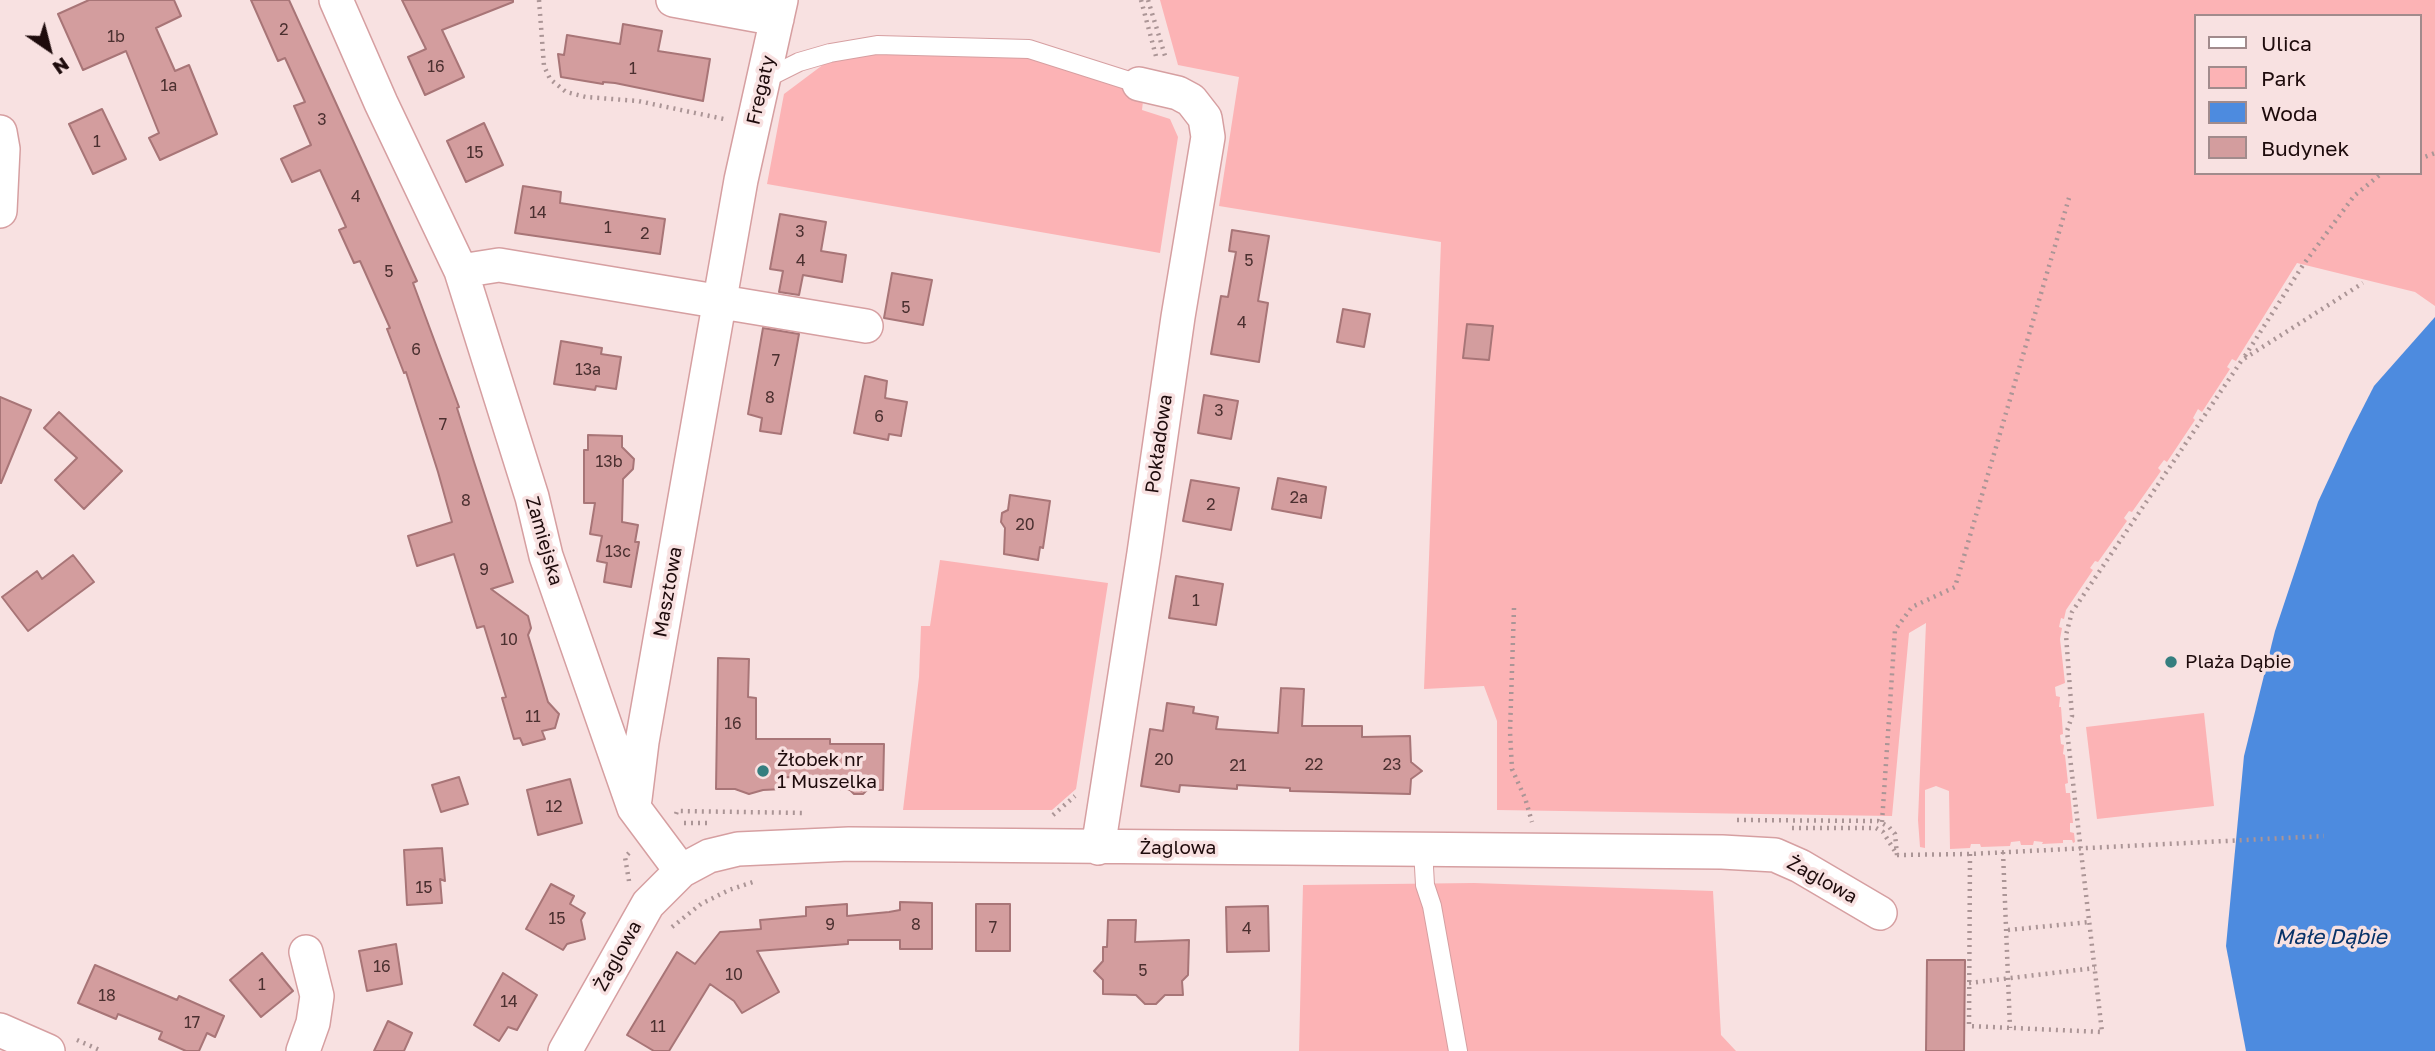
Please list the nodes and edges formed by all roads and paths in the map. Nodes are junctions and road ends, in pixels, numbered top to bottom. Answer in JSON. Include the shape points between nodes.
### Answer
{"nodes":[{"id":1,"x":336,"y":0,"type":"edge"},
{"id":2,"x":539,"y":0,"type":"edge"},
{"id":3,"x":673,"y":0,"type":"edge"},
{"id":4,"x":1148,"y":0,"type":"edge"},
{"id":5,"x":779,"y":9,"type":"edge"},
{"id":6,"x":763,"y":80,"type":"junction"},
{"id":7,"x":1152,"y":87,"type":"junction"},
{"id":8,"x":737,"y":121,"type":"dead end"},
{"id":9,"x":0,"y":132,"type":"edge"},
{"id":10,"x":2380,"y":175,"type":"edge"},
{"id":11,"x":741,"y":180,"type":"joint"},
{"id":12,"x":2069,"y":198,"type":"dead end"},
{"id":13,"x":0,"y":211,"type":"edge"},
{"id":14,"x":461,"y":271,"type":"junction"},
{"id":15,"x":2363,"y":283,"type":"dead end"},
{"id":16,"x":721,"y":300,"type":"junction"},
{"id":17,"x":866,"y":326,"type":"dead end"},
{"id":18,"x":2242,"y":360,"type":"junction"},
{"id":19,"x":1514,"y":608,"type":"dead end"},
{"id":20,"x":634,"y":808,"type":"junction"},
{"id":21,"x":1882,"y":822,"type":"dead end"},
{"id":22,"x":2324,"y":836,"type":"dead end"},
{"id":23,"x":2082,"y":847,"type":"junction"},
{"id":24,"x":1098,"y":848,"type":"junction"},
{"id":25,"x":1423,"y":849,"type":"junction"},
{"id":26,"x":1535,"y":850,"type":"junction"},
{"id":27,"x":2003,"y":852,"type":"junction"},
{"id":28,"x":1969,"y":854,"type":"junction"},
{"id":29,"x":1897,"y":855,"type":"dead end"},
{"id":30,"x":681,"y":870,"type":"junction"},
{"id":31,"x":765,"y":880,"type":"dead end"},
{"id":32,"x":1880,"y":913,"type":"dead end"},
{"id":33,"x":2090,"y":922,"type":"junction"},
{"id":34,"x":669,"y":930,"type":"dead end"},
{"id":35,"x":2008,"y":930,"type":"junction"},
{"id":36,"x":306,"y":952,"type":"dead end"},
{"id":37,"x":2095,"y":968,"type":"junction"},
{"id":38,"x":2009,"y":978,"type":"junction"},
{"id":39,"x":1969,"y":983,"type":"junction"},
{"id":40,"x":2010,"y":1028,"type":"junction"},
{"id":41,"x":0,"y":1030,"type":"edge"},
{"id":42,"x":48,"y":1051,"type":"edge"},
{"id":43,"x":303,"y":1051,"type":"edge"},
{"id":44,"x":565,"y":1051,"type":"edge"},
{"id":45,"x":1458,"y":1051,"type":"edge"}],
"edges":[{"from":1,"to":14,"type":"street","name":"Zamiejska"},
{"from":2,"to":8,"type":"path","via":[[544,66],[550,79],[566,92]]},
{"from":3,"to":5,"type":"street"},
{"from":4,"to":7,"type":"path","via":[[1168,68]]},
{"from":5,"to":6,"type":"street","name":"Fregaty"},
{"from":6,"to":7,"type":"lane","via":[[799,62],[877,45],[1029,49]]},
{"from":6,"to":11,"type":"street","name":"Fregaty"},
{"from":7,"to":24,"type":"street","name":"Pokładowa","via":[[1196,104],[1205,118],[1208,137]]},
{"from":9,"to":13,"type":"street"},
{"from":10,"to":18,"type":"path","via":[[2354,196],[2303,264]]},
{"from":11,"to":16,"type":"street","name":"Masztowa"},
{"from":12,"to":21,"type":"path","via":[[1955,587],[1912,607],[1895,631]]},
{"from":14,"to":16,"type":"street","via":[[499,265]]},
{"from":14,"to":20,"type":"street","name":"Zamiejska","via":[[528,484],[545,556]]},
{"from":15,"to":18,"type":"path"},
{"from":16,"to":17,"type":"street"},
{"from":16,"to":20,"type":"street","name":"Masztowa"},
{"from":18,"to":23,"type":"path","via":[[2072,612],[2066,635],[2072,716],[2067,731]]},
{"from":19,"to":26,"type":"path","via":[[1512,769],[1532,818]]},
{"from":20,"to":30,"type":"street"},
{"from":22,"to":23,"type":"path"},
{"from":23,"to":27,"type":"path"},
{"from":23,"to":33,"type":"path"},
{"from":24,"to":25,"type":"street","name":"Żaglowa"},
{"from":24,"to":30,"type":"street","name":"Żaglowa","via":[[849,844],[738,849]]},
{"from":25,"to":26,"type":"street","name":"Żaglowa"},
{"from":25,"to":45,"type":"lane","via":[[1425,885]]},
{"from":26,"to":32,"type":"street","name":"Żaglowa","via":[[1776,855]]},
{"from":27,"to":28,"type":"path"},
{"from":27,"to":35,"type":"path"},
{"from":28,"to":29,"type":"path"},
{"from":28,"to":39,"type":"path"},
{"from":30,"to":44,"type":"street","name":"Żaglowa","via":[[648,904]]},
{"from":31,"to":34,"type":"path","via":[[701,904]]},
{"from":33,"to":35,"type":"path"},
{"from":33,"to":37,"type":"path"},
{"from":35,"to":38,"type":"path"},
{"from":36,"to":43,"type":"street","via":[[317,996]]},
{"from":37,"to":38,"type":"path"},
{"from":37,"to":40,"type":"path","via":[[2102,1032]]},
{"from":38,"to":39,"type":"path"},
{"from":38,"to":40,"type":"path"},
{"from":39,"to":40,"type":"path","via":[[1969,1026]]},
{"from":41,"to":42,"type":"street"}]}
